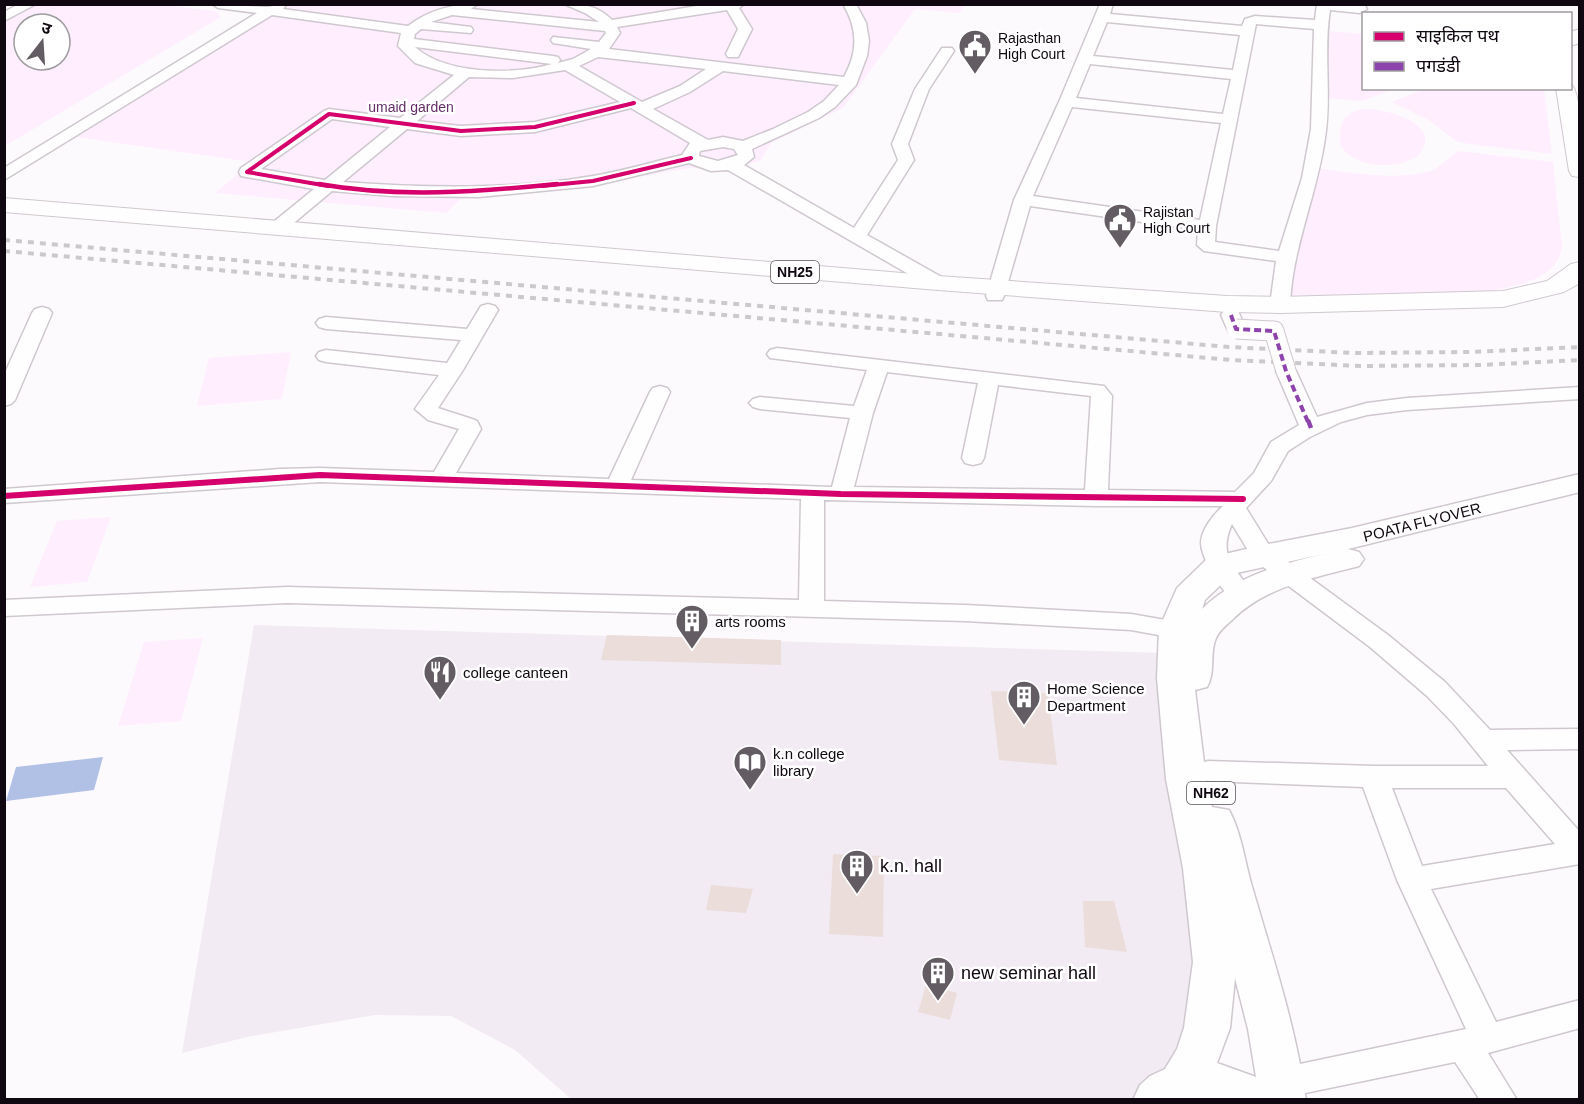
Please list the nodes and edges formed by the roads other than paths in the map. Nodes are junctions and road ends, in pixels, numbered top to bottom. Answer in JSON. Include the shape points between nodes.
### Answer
{"nodes":[{"id":1,"x":12,"y":4,"type":"edge"},
{"id":2,"x":30,"y":4,"type":"edge"},
{"id":3,"x":218,"y":4,"type":"edge"},
{"id":4,"x":303,"y":4,"type":"edge"},
{"id":5,"x":570,"y":4,"type":"edge"},
{"id":6,"x":849,"y":4,"type":"edge"},
{"id":7,"x":735,"y":5,"type":"edge"},
{"id":8,"x":1324,"y":5,"type":"edge"},
{"id":9,"x":269,"y":7,"type":"edge"},
{"id":10,"x":4,"y":8,"type":"edge"},
{"id":11,"x":460,"y":9,"type":"edge"},
{"id":12,"x":1360,"y":9,"type":"dead end"},
{"id":13,"x":1104,"y":11,"type":"edge"},
{"id":14,"x":4,"y":16,"type":"edge"},
{"id":15,"x":593,"y":26,"type":"junction"},
{"id":16,"x":1321,"y":26,"type":"junction"},
{"id":17,"x":1247,"y":31,"type":"junction"},
{"id":18,"x":416,"y":32,"type":"junction"},
{"id":19,"x":606,"y":38,"type":"junction"},
{"id":20,"x":558,"y":40,"type":"junction"},
{"id":21,"x":947,"y":51,"type":"dead end"},
{"id":22,"x":733,"y":54,"type":"junction"},
{"id":23,"x":1084,"y":59,"type":"junction"},
{"id":24,"x":566,"y":62,"type":"junction"},
{"id":25,"x":721,"y":66,"type":"junction"},
{"id":26,"x":465,"y":72,"type":"junction"},
{"id":27,"x":854,"y":75,"type":"junction"},
{"id":28,"x":1238,"y":75,"type":"junction"},
{"id":29,"x":1566,"y":90,"type":"edge"},
{"id":30,"x":1067,"y":102,"type":"junction"},
{"id":31,"x":638,"y":106,"type":"junction"},
{"id":32,"x":1228,"y":119,"type":"junction"},
{"id":33,"x":402,"y":125,"type":"junction"},
{"id":34,"x":703,"y":144,"type":"junction"},
{"id":35,"x":742,"y":147,"type":"junction"},
{"id":36,"x":691,"y":158,"type":"junction"},
{"id":37,"x":1578,"y":159,"type":"edge"},
{"id":38,"x":4,"y":164,"type":"edge"},
{"id":39,"x":731,"y":165,"type":"junction"},
{"id":40,"x":4,"y":175,"type":"edge"},
{"id":41,"x":328,"y":186,"type":"junction"},
{"id":42,"x":1023,"y":200,"type":"junction"},
{"id":43,"x":4,"y":205,"type":"edge"},
{"id":44,"x":4,"y":213,"type":"edge"},
{"id":45,"x":1207,"y":226,"type":"junction"},
{"id":46,"x":277,"y":228,"type":"junction"},
{"id":47,"x":857,"y":237,"type":"junction"},
{"id":48,"x":1285,"y":257,"type":"junction"},
{"id":49,"x":1580,"y":269,"type":"edge"},
{"id":50,"x":938,"y":284,"type":"junction"},
{"id":51,"x":996,"y":291,"type":"junction"},
{"id":52,"x":1580,"y":294,"type":"edge"},
{"id":53,"x":1280,"y":306,"type":"junction"},
{"id":54,"x":488,"y":310,"type":"dead end"},
{"id":55,"x":42,"y":313,"type":"dead end"},
{"id":56,"x":1233,"y":322,"type":"junction"},
{"id":57,"x":326,"y":323,"type":"dead end"},
{"id":58,"x":471,"y":335,"type":"junction"},
{"id":59,"x":777,"y":354,"type":"dead end"},
{"id":60,"x":326,"y":356,"type":"dead end"},
{"id":61,"x":879,"y":365,"type":"junction"},
{"id":62,"x":453,"y":370,"type":"junction"},
{"id":63,"x":989,"y":377,"type":"junction"},
{"id":64,"x":660,"y":392,"type":"dead end"},
{"id":65,"x":1580,"y":393,"type":"edge"},
{"id":66,"x":4,"y":400,"type":"edge"},
{"id":67,"x":760,"y":403,"type":"dead end"},
{"id":68,"x":862,"y":413,"type":"junction"},
{"id":69,"x":1311,"y":428,"type":"junction"},
{"id":70,"x":973,"y":458,"type":"dead end"},
{"id":71,"x":441,"y":480,"type":"junction"},
{"id":72,"x":1580,"y":483,"type":"edge"},
{"id":73,"x":617,"y":486,"type":"junction"},
{"id":74,"x":813,"y":492,"type":"junction"},
{"id":75,"x":841,"y":494,"type":"junction"},
{"id":76,"x":4,"y":496,"type":"edge"},
{"id":77,"x":1096,"y":499,"type":"junction"},
{"id":78,"x":1580,"y":503,"type":"edge"},
{"id":79,"x":1238,"y":504,"type":"junction"},
{"id":80,"x":1335,"y":552,"type":"junction"},
{"id":81,"x":1275,"y":565,"type":"junction"},
{"id":82,"x":1230,"y":580,"type":"junction"},
{"id":83,"x":4,"y":608,"type":"edge"},
{"id":84,"x":811,"y":609,"type":"junction"},
{"id":85,"x":1188,"y":632,"type":"junction"},
{"id":86,"x":1580,"y":739,"type":"edge"},
{"id":87,"x":1483,"y":740,"type":"junction"},
{"id":88,"x":1208,"y":771,"type":"junction"},
{"id":89,"x":1374,"y":777,"type":"junction"},
{"id":90,"x":1513,"y":777,"type":"junction"},
{"id":91,"x":1579,"y":852,"type":"edge"},
{"id":92,"x":1412,"y":880,"type":"junction"},
{"id":93,"x":1580,"y":1014,"type":"edge"},
{"id":94,"x":1475,"y":1042,"type":"junction"},
{"id":95,"x":1169,"y":1092,"type":"edge"},
{"id":96,"x":1272,"y":1094,"type":"edge"},
{"id":97,"x":1500,"y":1100,"type":"edge"}],
"edges":[{"from":1,"to":10,"type":"street"},
{"from":2,"to":14,"type":"street"},
{"from":3,"to":9,"type":"street"},
{"from":4,"to":18,"type":"street"},
{"from":5,"to":19,"type":"street","via":[[601,16]]},
{"from":6,"to":27,"type":"street","via":[[862,26],[862,45]]},
{"from":7,"to":19,"type":"street"},
{"from":7,"to":22,"type":"street","via":[[745,29]]},
{"from":8,"to":12,"type":"street"},
{"from":8,"to":16,"type":"street"},
{"from":9,"to":18,"type":"street"},
{"from":9,"to":38,"type":"street"},
{"from":9,"to":40,"type":"street"},
{"from":11,"to":15,"type":"street"},
{"from":11,"to":18,"type":"street"},
{"from":11,"to":18,"type":"street","via":[[471,20],[466,30],[452,37]]},
{"from":13,"to":17,"type":"street"},
{"from":13,"to":23,"type":"street"},
{"from":15,"to":19,"type":"street"},
{"from":15,"to":20,"type":"street"},
{"from":16,"to":17,"type":"street","via":[[1256,20],[1250,21]]},
{"from":16,"to":48,"type":"street","via":[[1321,100],[1314,161]]},
{"from":17,"to":28,"type":"street"},
{"from":18,"to":24,"type":"street"},
{"from":18,"to":26,"type":"street","via":[[408,51],[418,60]]},
{"from":19,"to":20,"type":"street"},
{"from":19,"to":22,"type":"street"},
{"from":19,"to":24,"type":"street"},
{"from":19,"to":25,"type":"street"},
{"from":20,"to":24,"type":"street","via":[[556,52]]},
{"from":21,"to":47,"type":"street","via":[[922,89],[900,144],[906,160]]},
{"from":22,"to":27,"type":"street"},
{"from":23,"to":28,"type":"street"},
{"from":23,"to":30,"type":"street"},
{"from":24,"to":26,"type":"street","via":[[520,73]]},
{"from":24,"to":31,"type":"street"},
{"from":25,"to":27,"type":"street"},
{"from":25,"to":31,"type":"street","via":[[685,89]]},
{"from":26,"to":33,"type":"street"},
{"from":27,"to":35,"type":"street","via":[[830,104],[790,129]]},
{"from":28,"to":32,"type":"street"},
{"from":29,"to":37,"type":"main road"},
{"from":30,"to":32,"type":"street"},
{"from":30,"to":42,"type":"street"},
{"from":31,"to":33,"type":"street","via":[[535,127],[461,131]]},
{"from":31,"to":34,"type":"street"},
{"from":32,"to":45,"type":"street"},
{"from":33,"to":41,"type":"street"},
{"from":33,"to":41,"type":"street","via":[[329,114],[247,172]]},
{"from":34,"to":35,"type":"street","via":[[723,142]]},
{"from":34,"to":36,"type":"street","via":[[692,150]]},
{"from":35,"to":39,"type":"street","via":[[746,157]]},
{"from":36,"to":39,"type":"street","via":[[704,165]]},
{"from":36,"to":41,"type":"street","via":[[593,181],[479,192]]},
{"from":39,"to":47,"type":"street"},
{"from":41,"to":46,"type":"street"},
{"from":42,"to":45,"type":"street"},
{"from":42,"to":51,"type":"street"},
{"from":43,"to":46,"type":"main road","number":"NH25"},
{"from":44,"to":51,"type":"main road","number":"NH25"},
{"from":45,"to":48,"type":"street","via":[[1206,245],[1210,247]]},
{"from":46,"to":50,"type":"main road","number":"NH25"},
{"from":47,"to":50,"type":"street"},
{"from":48,"to":53,"type":"street"},
{"from":49,"to":53,"type":"main road","number":"NH25","via":[[1555,287],[1503,298]]},
{"from":50,"to":51,"type":"main road","number":"NH25"},
{"from":51,"to":53,"type":"main road","number":"NH25"},
{"from":51,"to":56,"type":"main road","number":"NH25"},
{"from":52,"to":56,"type":"main road","number":"NH25","via":[[1537,305],[1484,310]]},
{"from":54,"to":58,"type":"street"},
{"from":55,"to":66,"type":"street"},
{"from":56,"to":69,"type":"street","bridge":true,"via":[[1274,331],[1286,371]]},
{"from":57,"to":58,"type":"street"},
{"from":58,"to":62,"type":"street"},
{"from":59,"to":61,"type":"street"},
{"from":60,"to":62,"type":"street"},
{"from":61,"to":63,"type":"street"},
{"from":61,"to":68,"type":"street"},
{"from":62,"to":71,"type":"street","via":[[426,409],[463,422],[470,429]]},
{"from":63,"to":70,"type":"street"},
{"from":63,"to":77,"type":"street","via":[[1097,390],[1102,396]]},
{"from":64,"to":73,"type":"street"},
{"from":65,"to":69,"type":"street","via":[[1367,409],[1334,417]]},
{"from":67,"to":68,"type":"street"},
{"from":68,"to":75,"type":"street"},
{"from":69,"to":79,"type":"street","via":[[1279,447],[1263,476]]},
{"from":71,"to":73,"type":"street"},
{"from":71,"to":76,"type":"street","via":[[280,476]]},
{"from":72,"to":80,"type":"highway","name":"POATA FLYOVER","number":"NH62"},
{"from":73,"to":74,"type":"street"},
{"from":74,"to":75,"type":"street"},
{"from":74,"to":84,"type":"street"},
{"from":75,"to":77,"type":"street"},
{"from":77,"to":79,"type":"street"},
{"from":78,"to":80,"type":"highway","name":"POATA FLYOVER","number":"NH62","via":[[1394,548]]},
{"from":79,"to":81,"type":"street"},
{"from":79,"to":82,"type":"street","via":[[1223,519],[1213,543]]},
{"from":80,"to":81,"type":"highway","number":"NH62"},
{"from":81,"to":82,"type":"highway","number":"NH62"},
{"from":81,"to":87,"type":"street","via":[[1436,689]]},
{"from":82,"to":85,"type":"highway","number":"NH62","via":[[1189,596]]},
{"from":83,"to":84,"type":"street","via":[[287,595]]},
{"from":84,"to":85,"type":"street","via":[[1131,622]]},
{"from":85,"to":88,"type":"highway","number":"NH62"},
{"from":85,"to":95,"type":"highway","number":"NH62","via":[[1175,678],[1181,745],[1204,868],[1215,962],[1207,1028],[1197,1057]]},
{"from":86,"to":87,"type":"street"},
{"from":87,"to":90,"type":"street"},
{"from":88,"to":89,"type":"street"},
{"from":88,"to":96,"type":"highway","number":"NH62","via":[[1216,825],[1264,1003]]},
{"from":89,"to":90,"type":"street"},
{"from":89,"to":92,"type":"street"},
{"from":90,"to":91,"type":"street"},
{"from":91,"to":92,"type":"street"},
{"from":92,"to":94,"type":"street"},
{"from":93,"to":94,"type":"street"},
{"from":94,"to":96,"type":"street"},
{"from":94,"to":97,"type":"street"},
{"from":95,"to":96,"type":"highway","number":"NH62","via":[[1208,1082]]}]}
